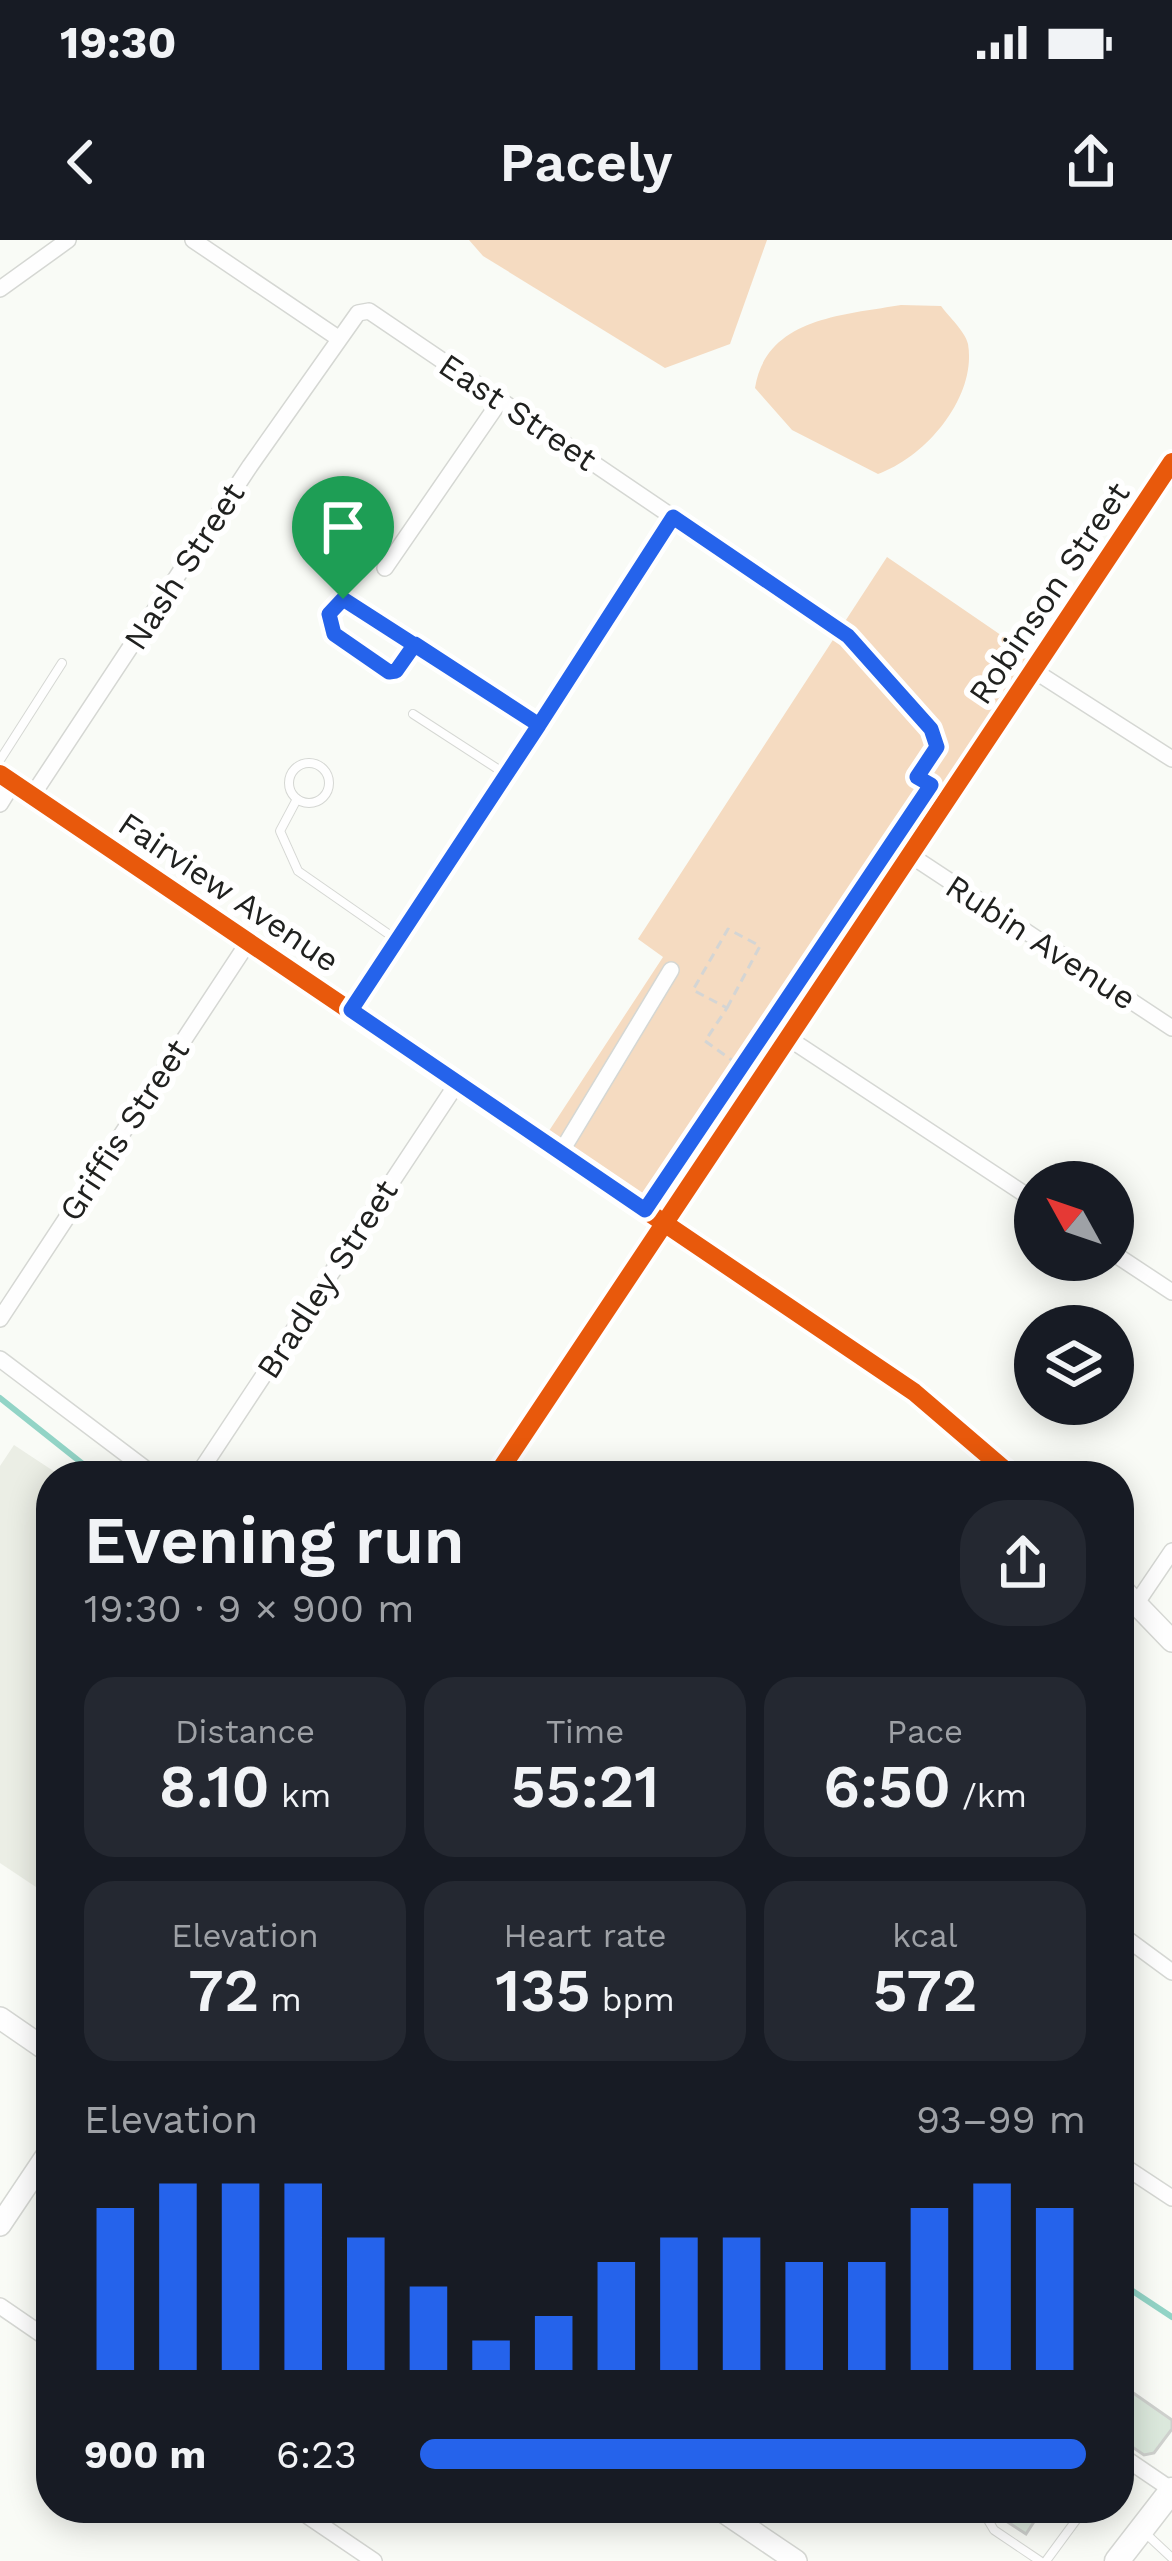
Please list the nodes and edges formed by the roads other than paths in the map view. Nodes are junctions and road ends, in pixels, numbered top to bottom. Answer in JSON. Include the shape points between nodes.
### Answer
{"nodes":[{"id":1,"x":68,"y":240,"type":"edge"},
{"id":2,"x":193,"y":240,"type":"edge"},
{"id":3,"x":0,"y":290,"type":"edge"},
{"id":4,"x":338,"y":338,"type":"junction"},
{"id":5,"x":500,"y":401,"type":"junction"},
{"id":6,"x":1172,"y":462,"type":"edge"},
{"id":7,"x":1165,"y":489,"type":"edge"},
{"id":8,"x":673,"y":517,"type":"junction"},
{"id":9,"x":385,"y":568,"type":"dead end"},
{"id":10,"x":848,"y":636,"type":"road end"},
{"id":11,"x":415,"y":644,"type":"junction"},
{"id":12,"x":62,"y":663,"type":"dead end"},
{"id":13,"x":1033,"y":670,"type":"junction"},
{"id":14,"x":413,"y":714,"type":"dead end"},
{"id":15,"x":539,"y":725,"type":"junction"},
{"id":16,"x":1172,"y":759,"type":"edge"},
{"id":17,"x":0,"y":760,"type":"edge"},
{"id":18,"x":507,"y":775,"type":"junction"},
{"id":19,"x":15,"y":784,"type":"edge"},
{"id":20,"x":297,"y":799,"type":"junction"},
{"id":21,"x":0,"y":804,"type":"edge"},
{"id":22,"x":910,"y":855,"type":"junction"},
{"id":23,"x":249,"y":941,"type":"junction"},
{"id":24,"x":398,"y":941,"type":"junction"},
{"id":25,"x":671,"y":970,"type":"dead end"},
{"id":26,"x":351,"y":1010,"type":"junction"},
{"id":27,"x":1172,"y":1028,"type":"edge"},
{"id":28,"x":788,"y":1038,"type":"junction"},
{"id":29,"x":458,"y":1082,"type":"junction"},
{"id":30,"x":561,"y":1152,"type":"junction"},
{"id":31,"x":1014,"y":1187,"type":"edge"},
{"id":32,"x":655,"y":1216,"type":"junction"},
{"id":33,"x":1134,"y":1267,"type":"edge"},
{"id":34,"x":1172,"y":1292,"type":"edge"},
{"id":35,"x":0,"y":1319,"type":"edge"},
{"id":36,"x":0,"y":1359,"type":"edge"},
{"id":37,"x":134,"y":1461,"type":"edge"},
{"id":38,"x":207,"y":1461,"type":"edge"},
{"id":39,"x":505,"y":1461,"type":"edge"},
{"id":40,"x":995,"y":1461,"type":"edge"},
{"id":41,"x":1172,"y":1551,"type":"edge"},
{"id":42,"x":1136,"y":1604,"type":"joint"},
{"id":43,"x":1172,"y":1641,"type":"edge"},
{"id":44,"x":1134,"y":1944,"type":"edge"},
{"id":45,"x":1172,"y":1972,"type":"edge"},
{"id":46,"x":0,"y":2018,"type":"edge"},
{"id":47,"x":36,"y":2043,"type":"edge"},
{"id":48,"x":36,"y":2171,"type":"edge"},
{"id":49,"x":1134,"y":2173,"type":"edge"},
{"id":50,"x":1172,"y":2175,"type":"edge"},
{"id":51,"x":1166,"y":2194,"type":"edge"},
{"id":52,"x":0,"y":2225,"type":"edge"},
{"id":53,"x":0,"y":2306,"type":"edge"},
{"id":54,"x":36,"y":2331,"type":"edge"},
{"id":55,"x":1134,"y":2464,"type":"edge"},
{"id":56,"x":1172,"y":2490,"type":"edge"},
{"id":57,"x":318,"y":2523,"type":"edge"},
{"id":58,"x":740,"y":2523,"type":"edge"},
{"id":59,"x":990,"y":2523,"type":"edge"},
{"id":60,"x":1071,"y":2523,"type":"edge"},
{"id":61,"x":1142,"y":2529,"type":"junction"},
{"id":62,"x":1172,"y":2558,"type":"edge"},
{"id":63,"x":1036,"y":2560,"type":"edge"},
{"id":64,"x":374,"y":2561,"type":"edge"},
{"id":65,"x":796,"y":2561,"type":"edge"},
{"id":66,"x":1117,"y":2561,"type":"edge"}],
"edges":[{"from":1,"to":3,"type":"street"},
{"from":2,"to":4,"type":"street"},
{"from":4,"to":5,"type":"street","name":"East Street","via":[[369,311]]},
{"from":4,"to":19,"type":"street","name":"Nash Street"},
{"from":5,"to":8,"type":"street","name":"East Street"},
{"from":5,"to":9,"type":"street"},
{"from":6,"to":7,"type":"street","name":"Robinson Street"},
{"from":7,"to":13,"type":"street","name":"Robinson Street"},
{"from":8,"to":10,"type":"street","name":"East Street"},
{"from":8,"to":15,"type":"street"},
{"from":11,"to":11,"type":"lane","via":[[343,599],[329,614],[334,634],[389,672]]},
{"from":11,"to":15,"type":"lane"},
{"from":12,"to":17,"type":"lane"},
{"from":13,"to":16,"type":"street"},
{"from":13,"to":22,"type":"street","name":"Robinson Street"},
{"from":14,"to":18,"type":"lane"},
{"from":15,"to":18,"type":"street"},
{"from":18,"to":24,"type":"street"},
{"from":19,"to":21,"type":"street","name":"Nash Street"},
{"from":19,"to":23,"type":"street","name":"Fairview Avenue"},
{"from":20,"to":20,"type":"lane","via":[[315,802],[326,794],[320,766],[300,764],[290,774]]},
{"from":20,"to":24,"type":"lane","via":[[280,831],[298,871]]},
{"from":22,"to":27,"type":"street","name":"Rubin Avenue"},
{"from":22,"to":28,"type":"street","name":"Robinson Street"},
{"from":23,"to":26,"type":"street","name":"Fairview Avenue"},
{"from":23,"to":35,"type":"street","name":"Griffis Street"},
{"from":24,"to":26,"type":"street"},
{"from":25,"to":30,"type":"street"},
{"from":26,"to":29,"type":"street","name":"Fairview Avenue"},
{"from":28,"to":31,"type":"street"},
{"from":28,"to":32,"type":"street","name":"Robinson Street"},
{"from":29,"to":30,"type":"street","name":"Fairview Avenue"},
{"from":29,"to":38,"type":"street","name":"Bradley Street"},
{"from":30,"to":32,"type":"street","name":"Fairview Avenue"},
{"from":32,"to":39,"type":"street","name":"Robinson Street"},
{"from":32,"to":40,"type":"street","name":"Fairview Avenue","via":[[914,1391]]},
{"from":33,"to":34,"type":"street"},
{"from":36,"to":37,"type":"street"},
{"from":41,"to":42,"type":"street"},
{"from":42,"to":43,"type":"street"},
{"from":44,"to":45,"type":"street"},
{"from":46,"to":47,"type":"street"},
{"from":48,"to":52,"type":"street"},
{"from":49,"to":51,"type":"street"},
{"from":50,"to":51,"type":"lane"},
{"from":53,"to":54,"type":"street"},
{"from":55,"to":56,"type":"street"},
{"from":56,"to":61,"type":"main road"},
{"from":57,"to":64,"type":"street"},
{"from":58,"to":65,"type":"street"},
{"from":59,"to":63,"type":"lane"},
{"from":60,"to":63,"type":"lane"},
{"from":61,"to":62,"type":"lane"},
{"from":61,"to":66,"type":"main road"}]}
